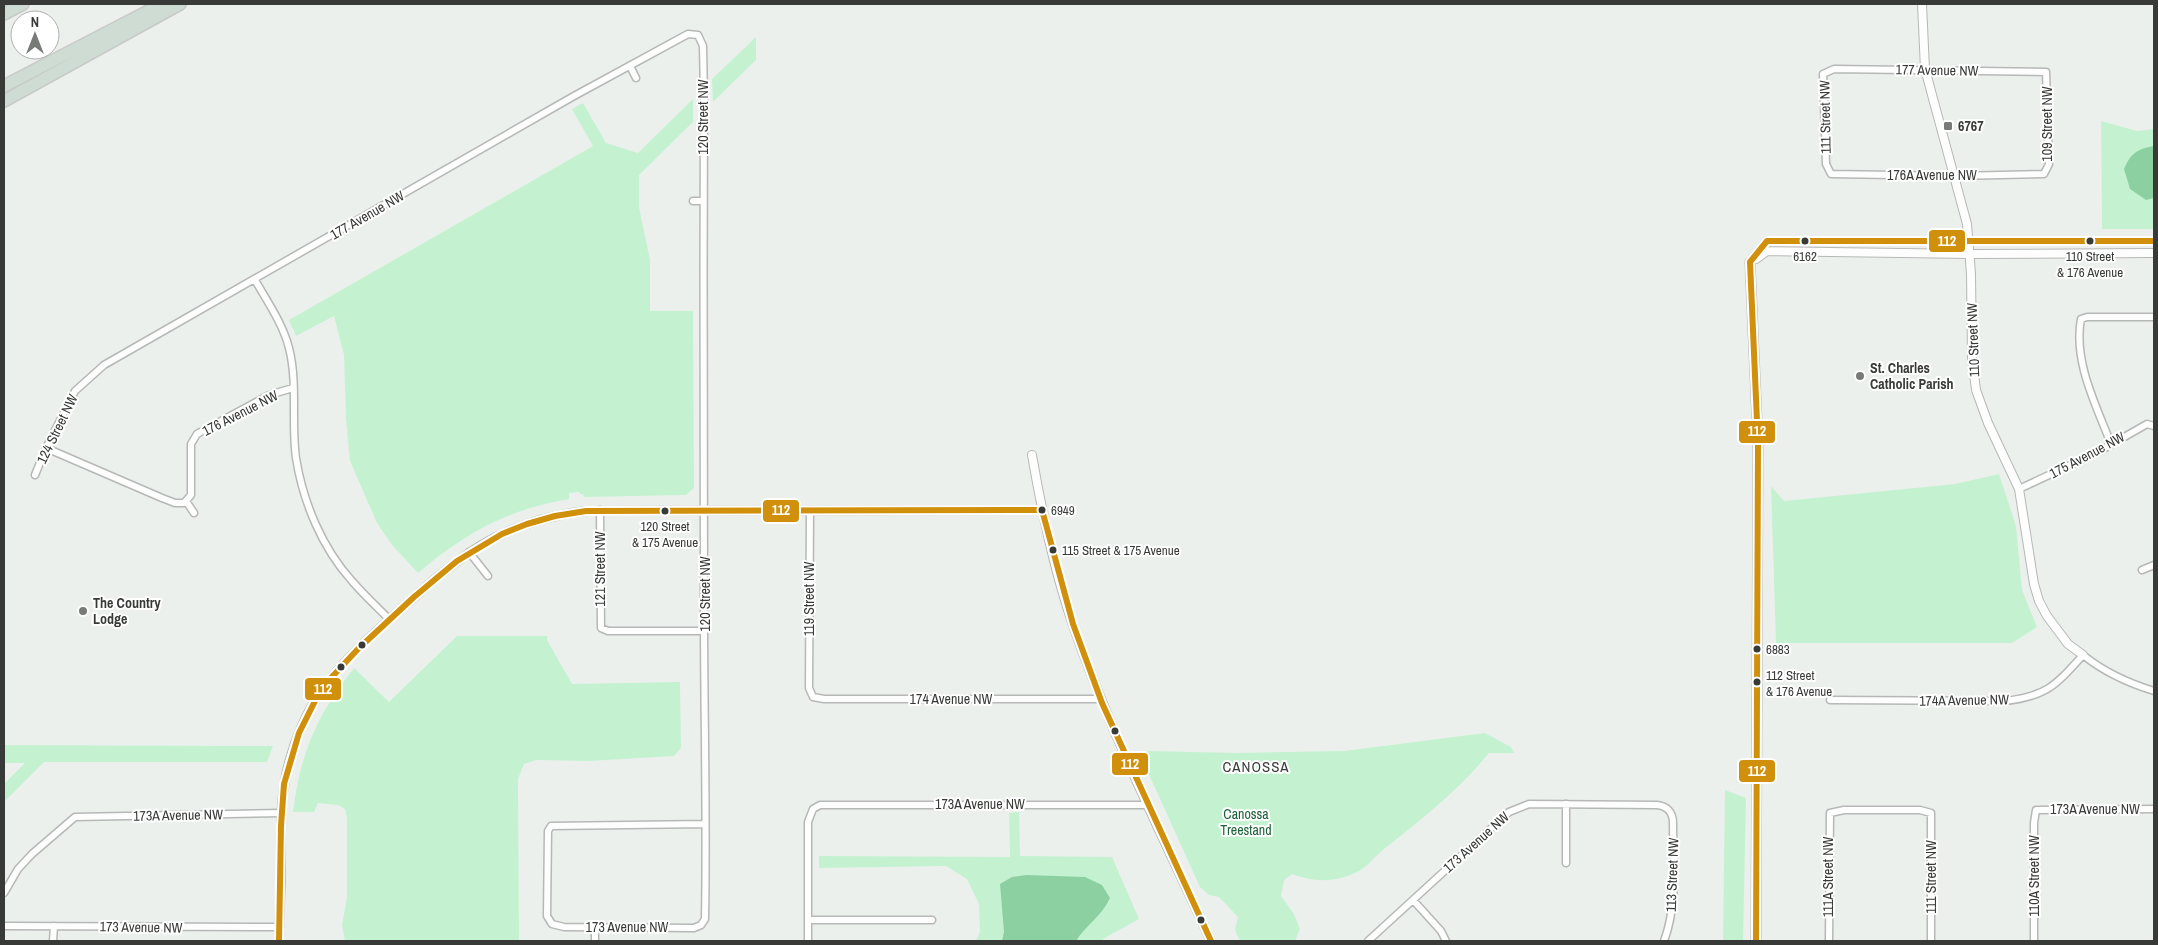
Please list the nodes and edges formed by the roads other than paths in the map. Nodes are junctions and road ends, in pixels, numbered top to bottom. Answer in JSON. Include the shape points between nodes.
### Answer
{"nodes":[{"id":1,"x":23,"y":4,"type":"edge"},
{"id":2,"x":162,"y":4,"type":"edge"},
{"id":3,"x":180,"y":4,"type":"edge"},
{"id":4,"x":1922,"y":4,"type":"edge"},
{"id":5,"x":4,"y":14,"type":"edge"},
{"id":6,"x":698,"y":35,"type":"joint"},
{"id":7,"x":630,"y":66,"type":"junction"},
{"id":8,"x":1925,"y":70,"type":"junction"},
{"id":9,"x":1829,"y":71,"type":"joint"},
{"id":10,"x":2046,"y":72,"type":"joint"},
{"id":11,"x":636,"y":78,"type":"dead end"},
{"id":12,"x":4,"y":86,"type":"edge"},
{"id":13,"x":4,"y":101,"type":"edge"},
{"id":14,"x":1826,"y":164,"type":"joint"},
{"id":15,"x":2044,"y":174,"type":"joint"},
{"id":16,"x":1956,"y":176,"type":"junction"},
{"id":17,"x":693,"y":201,"type":"dead end"},
{"id":18,"x":703,"y":201,"type":"junction"},
{"id":19,"x":1970,"y":241,"type":"junction"},
{"id":20,"x":2154,"y":241,"type":"edge"},
{"id":21,"x":2154,"y":253,"type":"edge"},
{"id":22,"x":1971,"y":254,"type":"junction"},
{"id":23,"x":1750,"y":262,"type":"junction"},
{"id":24,"x":255,"y":280,"type":"junction"},
{"id":25,"x":2154,"y":317,"type":"edge"},
{"id":26,"x":104,"y":365,"type":"joint"},
{"id":27,"x":293,"y":388,"type":"junction"},
{"id":28,"x":2154,"y":426,"type":"edge"},
{"id":29,"x":2111,"y":444,"type":"junction"},
{"id":30,"x":46,"y":448,"type":"junction"},
{"id":31,"x":1032,"y":456,"type":"dead end"},
{"id":32,"x":35,"y":475,"type":"dead end"},
{"id":33,"x":2020,"y":489,"type":"junction"},
{"id":34,"x":186,"y":501,"type":"junction"},
{"id":35,"x":600,"y":510,"type":"junction"},
{"id":36,"x":705,"y":510,"type":"junction"},
{"id":37,"x":810,"y":510,"type":"junction"},
{"id":38,"x":1042,"y":510,"type":"junction"},
{"id":39,"x":194,"y":513,"type":"dead end"},
{"id":40,"x":469,"y":552,"type":"junction"},
{"id":41,"x":2154,"y":565,"type":"edge"},
{"id":42,"x":2142,"y":570,"type":"dead end"},
{"id":43,"x":488,"y":576,"type":"dead end"},
{"id":44,"x":389,"y":619,"type":"junction"},
{"id":45,"x":704,"y":631,"type":"junction"},
{"id":46,"x":2083,"y":655,"type":"junction"},
{"id":47,"x":808,"y":688,"type":"joint"},
{"id":48,"x":2154,"y":691,"type":"edge"},
{"id":49,"x":1100,"y":699,"type":"junction"},
{"id":50,"x":1830,"y":700,"type":"dead end"},
{"id":51,"x":1566,"y":804,"type":"junction"},
{"id":52,"x":1148,"y":805,"type":"junction"},
{"id":53,"x":1668,"y":809,"type":"joint"},
{"id":54,"x":2154,"y":809,"type":"edge"},
{"id":55,"x":2036,"y":810,"type":"joint"},
{"id":56,"x":281,"y":813,"type":"junction"},
{"id":57,"x":1830,"y":813,"type":"joint"},
{"id":58,"x":705,"y":824,"type":"junction"},
{"id":59,"x":1566,"y":862,"type":"dead end"},
{"id":60,"x":4,"y":893,"type":"edge"},
{"id":61,"x":1413,"y":900,"type":"junction"},
{"id":62,"x":809,"y":920,"type":"junction"},
{"id":63,"x":932,"y":920,"type":"dead end"},
{"id":64,"x":701,"y":925,"type":"joint"},
{"id":65,"x":4,"y":926,"type":"edge"},
{"id":66,"x":54,"y":926,"type":"junction"},
{"id":67,"x":279,"y":927,"type":"junction"},
{"id":68,"x":595,"y":927,"type":"junction"},
{"id":69,"x":53,"y":941,"type":"edge"},
{"id":70,"x":279,"y":941,"type":"edge"},
{"id":71,"x":595,"y":941,"type":"edge"},
{"id":72,"x":808,"y":941,"type":"edge"},
{"id":73,"x":1212,"y":941,"type":"edge"},
{"id":74,"x":1368,"y":941,"type":"edge"},
{"id":75,"x":1446,"y":941,"type":"edge"},
{"id":76,"x":1664,"y":941,"type":"edge"},
{"id":77,"x":1756,"y":941,"type":"edge"},
{"id":78,"x":1829,"y":941,"type":"edge"},
{"id":79,"x":1931,"y":941,"type":"edge"},
{"id":80,"x":2034,"y":941,"type":"edge"}],
"edges":[{"from":1,"to":5,"type":"highway"},
{"from":2,"to":12,"type":"highway"},
{"from":3,"to":13,"type":"highway"},
{"from":4,"to":8,"type":"street","name":"110 Street NW"},
{"from":6,"to":7,"type":"street","name":"177 Avenue NW","via":[[688,34]]},
{"from":6,"to":18,"type":"street","name":"120 Street NW","via":[[703,46]]},
{"from":7,"to":11,"type":"street"},
{"from":7,"to":24,"type":"street","name":"177 Avenue NW"},
{"from":8,"to":9,"type":"street","name":"177 Avenue NW"},
{"from":8,"to":10,"type":"street","name":"177 Avenue NW"},
{"from":8,"to":16,"type":"street","name":"110 Street NW"},
{"from":9,"to":14,"type":"street","name":"111 Street NW","via":[[1823,74]]},
{"from":10,"to":15,"type":"street","name":"109 Street NW","via":[[2049,164]]},
{"from":14,"to":16,"type":"street","name":"176A Avenue NW","via":[[1831,174]]},
{"from":15,"to":16,"type":"street","name":"176A Avenue NW"},
{"from":16,"to":19,"type":"street","name":"110 Street NW"},
{"from":17,"to":18,"type":"street"},
{"from":18,"to":36,"type":"street","name":"120 Street NW"},
{"from":19,"to":20,"type":"street"},
{"from":19,"to":22,"type":"street","name":"110 Street NW"},
{"from":19,"to":23,"type":"street","via":[[1767,241]]},
{"from":21,"to":22,"type":"street"},
{"from":22,"to":23,"type":"street","via":[[1767,251]]},
{"from":22,"to":33,"type":"street","name":"110 Street NW","via":[[1972,358],[1976,390],[1988,424]]},
{"from":23,"to":77,"type":"main road","via":[[1758,444]]},
{"from":24,"to":26,"type":"street","name":"177 Avenue NW"},
{"from":24,"to":27,"type":"street","via":[[289,346]]},
{"from":25,"to":29,"type":"street","via":[[2081,319],[2079,330],[2085,374]]},
{"from":26,"to":30,"type":"street","name":"124 Street NW","via":[[75,391]]},
{"from":27,"to":34,"type":"street","name":"176 Avenue NW","via":[[269,395],[198,434],[191,444],[191,495]]},
{"from":27,"to":44,"type":"street","via":[[296,458],[311,512],[344,571]]},
{"from":28,"to":29,"type":"street","name":"175 Avenue NW","via":[[2147,424]]},
{"from":29,"to":33,"type":"street","name":"175 Avenue NW"},
{"from":30,"to":32,"type":"street","name":"124 Street NW"},
{"from":30,"to":34,"type":"street","via":[[175,503]]},
{"from":31,"to":38,"type":"street"},
{"from":33,"to":46,"type":"street","name":"110 Street NW","via":[[2039,601],[2068,644]]},
{"from":34,"to":39,"type":"street"},
{"from":35,"to":36,"type":"street"},
{"from":35,"to":40,"type":"street","via":[[539,519],[504,532]]},
{"from":35,"to":45,"type":"street","name":"121 Street NW","via":[[601,628],[608,631]]},
{"from":36,"to":37,"type":"street"},
{"from":36,"to":45,"type":"street","name":"120 Street NW"},
{"from":37,"to":38,"type":"street"},
{"from":37,"to":47,"type":"street","name":"119 Street NW"},
{"from":38,"to":49,"type":"street","via":[[1073,624]]},
{"from":40,"to":43,"type":"street"},
{"from":40,"to":44,"type":"street"},
{"from":41,"to":42,"type":"street"},
{"from":44,"to":56,"type":"street","via":[[342,663],[306,716],[287,768]]},
{"from":45,"to":58,"type":"street","name":"120 Street NW"},
{"from":46,"to":48,"type":"street","via":[[2098,667]]},
{"from":46,"to":50,"type":"street","name":"174A Avenue NW","via":[[2060,681],[2028,698],[2004,701]]},
{"from":47,"to":49,"type":"street","name":"174 Avenue NW","via":[[813,697],[824,699]]},
{"from":49,"to":52,"type":"street"},
{"from":51,"to":53,"type":"street","name":"173 Avenue NW","via":[[1657,805]]},
{"from":51,"to":59,"type":"street"},
{"from":51,"to":61,"type":"street","name":"173 Avenue NW","via":[[1528,804],[1509,812]]},
{"from":52,"to":62,"type":"street","name":"173A Avenue NW","via":[[820,805],[813,809],[808,822]]},
{"from":52,"to":73,"type":"street"},
{"from":53,"to":76,"type":"street","name":"113 Street NW","via":[[1673,819],[1673,896]]},
{"from":54,"to":55,"type":"street","name":"173A Avenue NW"},
{"from":55,"to":80,"type":"street","name":"110A Street NW"},
{"from":56,"to":60,"type":"street","name":"173A Avenue NW","via":[[75,817],[32,854],[18,869]]},
{"from":56,"to":67,"type":"street"},
{"from":57,"to":78,"type":"street","name":"111A Street NW"},
{"from":57,"to":79,"type":"street","name":"111 Street NW","via":[[1844,810],[1920,810],[1931,813]]},
{"from":58,"to":64,"type":"street","name":"120 Street NW","via":[[705,919]]},
{"from":58,"to":68,"type":"street","name":"173 Avenue NW","via":[[551,826],[548,830],[547,912],[552,924]]},
{"from":61,"to":74,"type":"street","name":"173 Avenue NW"},
{"from":61,"to":75,"type":"street"},
{"from":62,"to":63,"type":"street"},
{"from":62,"to":72,"type":"street"},
{"from":64,"to":68,"type":"street","name":"173 Avenue NW","via":[[694,928]]},
{"from":65,"to":66,"type":"street","name":"173 Avenue NW"},
{"from":66,"to":67,"type":"street","name":"173 Avenue NW"},
{"from":66,"to":69,"type":"street"},
{"from":67,"to":70,"type":"street"},
{"from":68,"to":71,"type":"street"}]}
